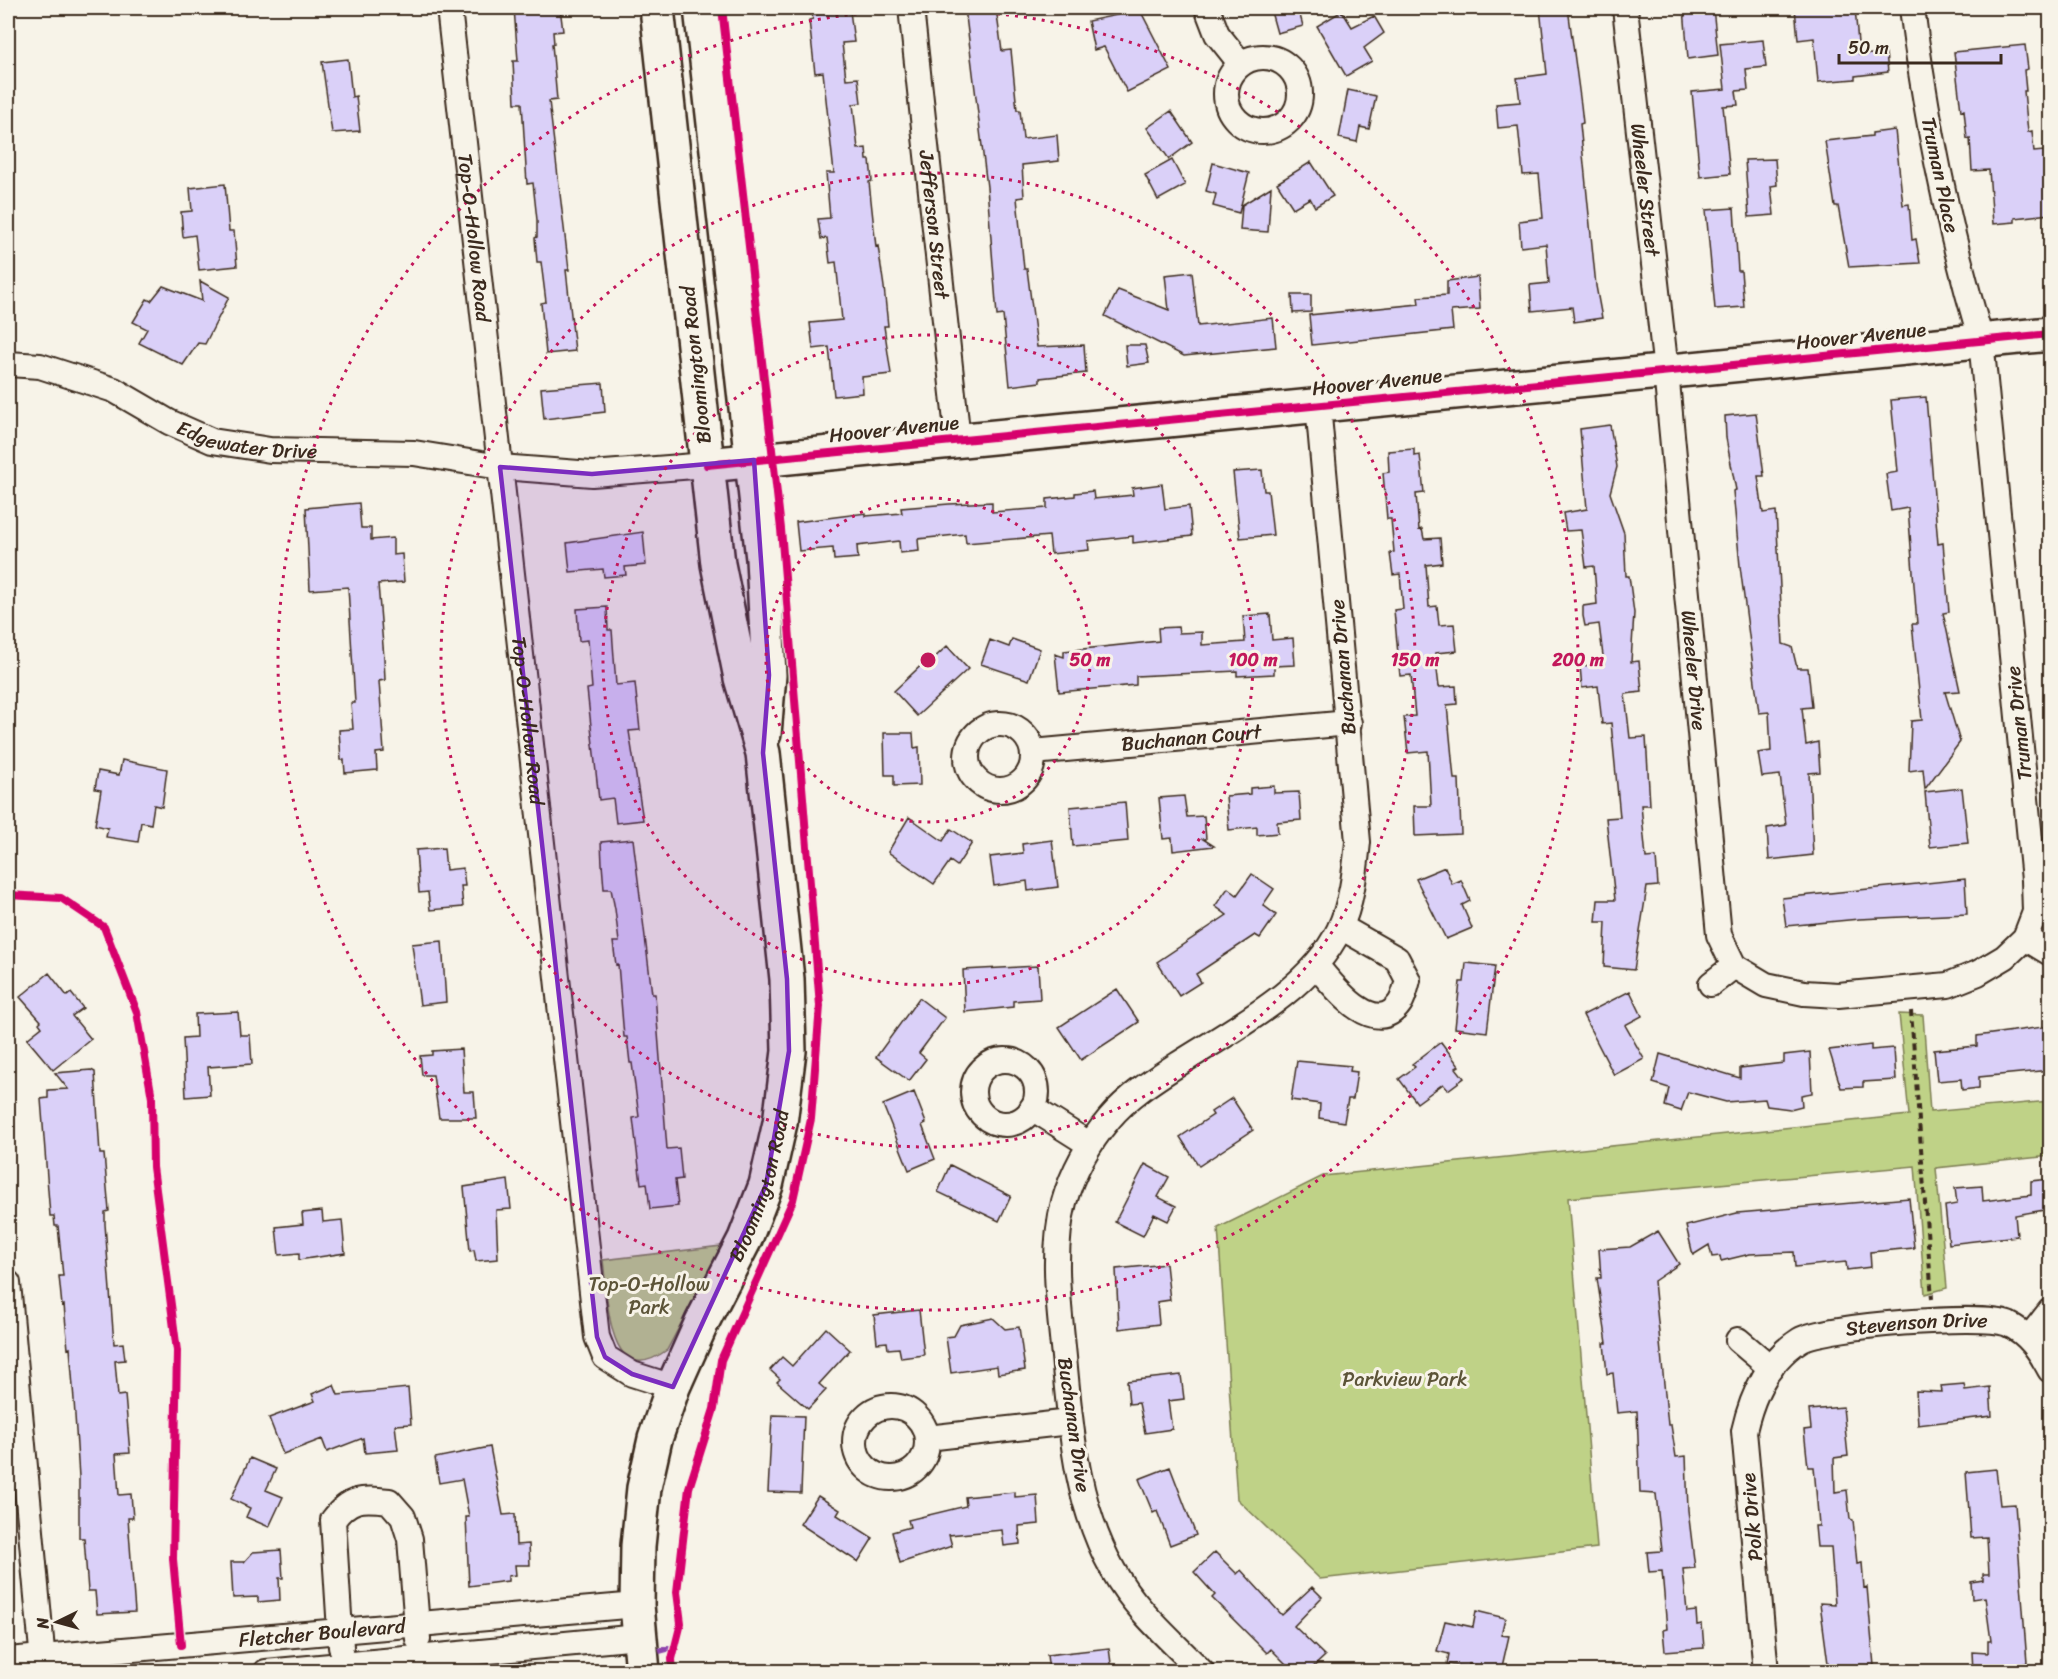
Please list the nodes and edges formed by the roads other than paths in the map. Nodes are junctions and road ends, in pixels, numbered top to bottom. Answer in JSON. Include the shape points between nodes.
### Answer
{"nodes":[{"id":1,"x":449,"y":8,"type":"edge"},
{"id":2,"x":657,"y":8,"type":"edge"},
{"id":3,"x":701,"y":8,"type":"edge"},
{"id":4,"x":912,"y":8,"type":"edge"},
{"id":5,"x":1207,"y":8,"type":"edge"},
{"id":6,"x":1625,"y":8,"type":"edge"},
{"id":7,"x":1912,"y":8,"type":"edge"},
{"id":8,"x":1241,"y":64,"type":"dead end"},
{"id":9,"x":2050,"y":334,"type":"edge"},
{"id":10,"x":1981,"y":340,"type":"junction"},
{"id":11,"x":8,"y":364,"type":"edge"},
{"id":12,"x":1666,"y":371,"type":"junction"},
{"id":13,"x":1318,"y":405,"type":"junction"},
{"id":14,"x":958,"y":440,"type":"junction"},
{"id":15,"x":754,"y":460,"type":"junction"},
{"id":16,"x":707,"y":465,"type":"junction"},
{"id":17,"x":500,"y":467,"type":"junction"},
{"id":18,"x":1349,"y":723,"type":"junction"},
{"id":19,"x":1033,"y":752,"type":"dead end"},
{"id":20,"x":763,"y":753,"type":"junction"},
{"id":21,"x":1341,"y":927,"type":"junction"},
{"id":22,"x":2025,"y":938,"type":"junction"},
{"id":23,"x":2050,"y":953,"type":"edge"},
{"id":24,"x":1316,"y":965,"type":"junction"},
{"id":25,"x":1734,"y":966,"type":"junction"},
{"id":26,"x":1711,"y":984,"type":"dead end"},
{"id":27,"x":1032,"y":1108,"type":"dead end"},
{"id":28,"x":1089,"y":1144,"type":"junction"},
{"id":29,"x":8,"y":1283,"type":"edge"},
{"id":30,"x":2050,"y":1311,"type":"edge"},
{"id":31,"x":2029,"y":1338,"type":"junction"},
{"id":32,"x":1738,"y":1340,"type":"dead end"},
{"id":33,"x":1771,"y":1368,"type":"junction"},
{"id":34,"x":2050,"y":1371,"type":"edge"},
{"id":35,"x":673,"y":1387,"type":"junction"},
{"id":36,"x":1070,"y":1422,"type":"junction"},
{"id":37,"x":927,"y":1438,"type":"dead end"},
{"id":38,"x":637,"y":1605,"type":"junction"},
{"id":39,"x":417,"y":1624,"type":"junction"},
{"id":40,"x":340,"y":1631,"type":"junction"},
{"id":41,"x":639,"y":1637,"type":"junction"},
{"id":42,"x":419,"y":1658,"type":"junction"},
{"id":43,"x":8,"y":1660,"type":"edge"},
{"id":44,"x":43,"y":1664,"type":"edge"},
{"id":45,"x":342,"y":1665,"type":"junction"},
{"id":46,"x":266,"y":1671,"type":"edge"},
{"id":47,"x":643,"y":1671,"type":"edge"},
{"id":48,"x":1202,"y":1671,"type":"edge"},
{"id":49,"x":1766,"y":1671,"type":"edge"}],
"edges":[{"from":1,"to":17,"type":"street","name":"Top-O-Hollow Road"},
{"from":2,"to":16,"type":"street","name":"Bloomington Road"},
{"from":3,"to":15,"type":"street","name":"Bloomington Road"},
{"from":4,"to":14,"type":"street","name":"Jefferson Street"},
{"from":5,"to":8,"type":"street","via":[[1217,34]]},
{"from":6,"to":12,"type":"street","name":"Wheeler Street"},
{"from":7,"to":10,"type":"street","name":"Truman Place","via":[[1938,175]]},
{"from":9,"to":10,"type":"street","name":"Hoover Avenue"},
{"from":10,"to":12,"type":"street","name":"Hoover Avenue"},
{"from":10,"to":22,"type":"street","name":"Truman Drive","via":[[2034,880],[2035,912]]},
{"from":11,"to":17,"type":"street","name":"Edgewater Drive","via":[[40,366],[114,390],[212,441],[270,450],[414,453]]},
{"from":12,"to":13,"type":"street","name":"Hoover Avenue"},
{"from":12,"to":25,"type":"street","name":"Wheeler Drive","via":[[1719,935]]},
{"from":13,"to":14,"type":"street","name":"Hoover Avenue"},
{"from":13,"to":18,"type":"street","name":"Buchanan Drive"},
{"from":14,"to":15,"type":"street","name":"Hoover Avenue"},
{"from":15,"to":16,"type":"street","name":"Hoover Avenue"},
{"from":15,"to":20,"type":"street","name":"Bloomington Road","via":[[769,675]]},
{"from":16,"to":17,"type":"street","name":"Hoover Avenue","via":[[592,474]]},
{"from":16,"to":20,"type":"street","name":"Bloomington Road","via":[[718,564],[741,678]]},
{"from":17,"to":35,"type":"street","name":"Top-O-Hollow Road","via":[[597,1337],[605,1357],[632,1374]]},
{"from":18,"to":19,"type":"street","name":"Buchanan Court"},
{"from":18,"to":21,"type":"street","name":"Buchanan Drive","via":[[1358,842],[1353,886]]},
{"from":20,"to":35,"type":"street","name":"Bloomington Road","via":[[787,979],[789,1051],[780,1123],[766,1185],[745,1239]]},
{"from":21,"to":24,"type":"street","name":"Buchanan Drive"},
{"from":21,"to":24,"type":"street","via":[[1397,959],[1408,980],[1400,1003],[1385,1014],[1364,1014],[1347,1001]]},
{"from":22,"to":23,"type":"street"},
{"from":22,"to":25,"type":"street","name":"Truman Drive","via":[[2005,957],[1948,985],[1838,995],[1804,993],[1766,985]]},
{"from":24,"to":28,"type":"street","name":"Buchanan Drive","via":[[1269,1006],[1137,1093],[1110,1116]]},
{"from":25,"to":26,"type":"street"},
{"from":27,"to":28,"type":"street"},
{"from":28,"to":36,"type":"street","name":"Buchanan Drive","via":[[1064,1203],[1058,1236],[1056,1283]]},
{"from":29,"to":44,"type":"street"},
{"from":30,"to":31,"type":"street"},
{"from":31,"to":33,"type":"street","name":"Stevenson Drive","via":[[2007,1324],[1981,1319],[1827,1332],[1802,1339]]},
{"from":31,"to":34,"type":"street","name":"Stevenson Drive"},
{"from":32,"to":33,"type":"street"},
{"from":33,"to":49,"type":"street","name":"Polk Drive","via":[[1749,1407],[1744,1431]]},
{"from":35,"to":38,"type":"street","name":"Bloomington Road","via":[[644,1488]]},
{"from":36,"to":37,"type":"street"},
{"from":36,"to":48,"type":"street","name":"Buchanan Drive","via":[[1082,1495],[1114,1572],[1138,1606]]},
{"from":38,"to":39,"type":"street","name":"Fletcher Boulevard"},
{"from":38,"to":41,"type":"street","name":"Bloomington Road"},
{"from":39,"to":40,"type":"street","name":"Fletcher Boulevard"},
{"from":39,"to":40,"type":"street","via":[[410,1539],[403,1517],[389,1501],[364,1498],[344,1505],[333,1520]]},
{"from":39,"to":42,"type":"street"},
{"from":40,"to":44,"type":"street","name":"Fletcher Boulevard"},
{"from":40,"to":45,"type":"street"},
{"from":41,"to":42,"type":"street","name":"Fletcher Boulevard"},
{"from":41,"to":47,"type":"street","name":"Bloomington Road"},
{"from":42,"to":45,"type":"street","name":"Fletcher Boulevard"},
{"from":43,"to":44,"type":"street","name":"Fletcher Boulevard"},
{"from":45,"to":46,"type":"street","name":"Fletcher Boulevard"}]}
